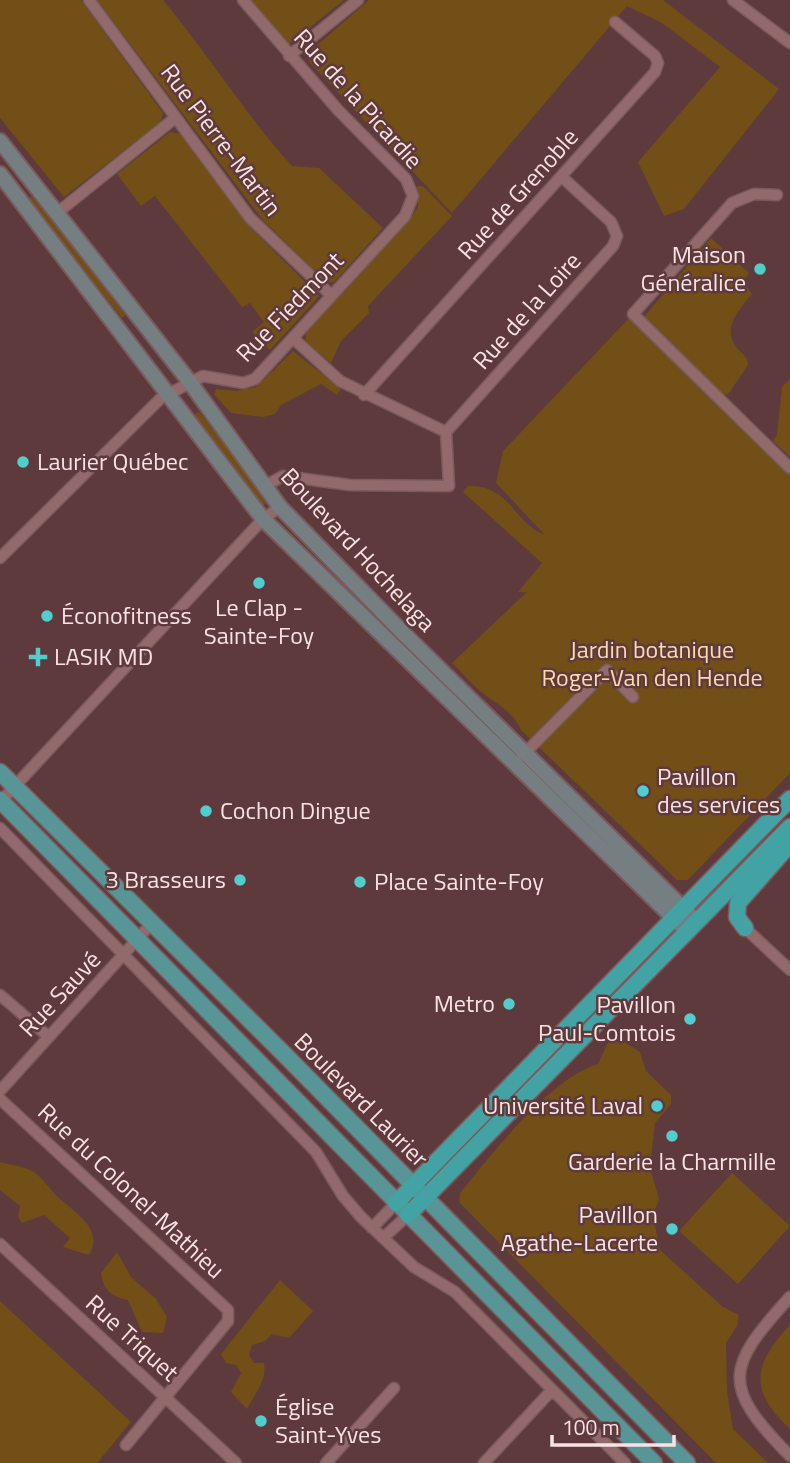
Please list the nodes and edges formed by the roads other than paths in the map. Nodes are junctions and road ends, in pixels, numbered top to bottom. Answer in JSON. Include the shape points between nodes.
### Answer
{"nodes":[{"id":1,"x":89,"y":0,"type":"edge"},
{"id":2,"x":243,"y":0,"type":"edge"},
{"id":3,"x":358,"y":0,"type":"edge"},
{"id":4,"x":733,"y":0,"type":"edge"},
{"id":5,"x":615,"y":22,"type":"dead end"},
{"id":6,"x":790,"y":43,"type":"edge"},
{"id":7,"x":289,"y":56,"type":"junction"},
{"id":8,"x":175,"y":118,"type":"junction"},
{"id":9,"x":0,"y":141,"type":"edge"},
{"id":10,"x":0,"y":174,"type":"edge"},
{"id":11,"x":562,"y":177,"type":"junction"},
{"id":12,"x":413,"y":195,"type":"joint"},
{"id":13,"x":776,"y":195,"type":"dead end"},
{"id":14,"x":57,"y":213,"type":"junction"},
{"id":15,"x":331,"y":295,"type":"junction"},
{"id":16,"x":294,"y":339,"type":"junction"},
{"id":17,"x":189,"y":381,"type":"junction"},
{"id":18,"x":169,"y":393,"type":"junction"},
{"id":19,"x":364,"y":395,"type":"junction"},
{"id":20,"x":446,"y":432,"type":"junction"},
{"id":21,"x":790,"y":468,"type":"edge"},
{"id":22,"x":265,"y":486,"type":"junction"},
{"id":23,"x":280,"y":507,"type":"junction"},
{"id":24,"x":263,"y":519,"type":"junction"},
{"id":25,"x":0,"y":558,"type":"edge"},
{"id":26,"x":633,"y":697,"type":"dead end"},
{"id":27,"x":525,"y":753,"type":"junction"},
{"id":28,"x":515,"y":764,"type":"junction"},
{"id":29,"x":0,"y":772,"type":"edge"},
{"id":30,"x":13,"y":785,"type":"junction"},
{"id":31,"x":790,"y":799,"type":"edge"},
{"id":32,"x":0,"y":801,"type":"edge"},
{"id":33,"x":790,"y":827,"type":"edge"},
{"id":34,"x":0,"y":828,"type":"edge"},
{"id":35,"x":790,"y":844,"type":"edge"},
{"id":36,"x":678,"y":913,"type":"junction"},
{"id":37,"x":151,"y":924,"type":"junction"},
{"id":38,"x":692,"y":927,"type":"junction"},
{"id":39,"x":745,"y":928,"type":"joint"},
{"id":40,"x":136,"y":939,"type":"junction"},
{"id":41,"x":125,"y":954,"type":"junction"},
{"id":42,"x":790,"y":970,"type":"edge"},
{"id":43,"x":0,"y":995,"type":"edge"},
{"id":44,"x":49,"y":1037,"type":"junction"},
{"id":45,"x":0,"y":1091,"type":"edge"},
{"id":46,"x":0,"y":1099,"type":"edge"},
{"id":47,"x":414,"y":1186,"type":"junction"},
{"id":48,"x":426,"y":1198,"type":"junction"},
{"id":49,"x":402,"y":1209,"type":"junction"},
{"id":50,"x":372,"y":1228,"type":"junction"},
{"id":51,"x":383,"y":1238,"type":"junction"},
{"id":52,"x":0,"y":1244,"type":"edge"},
{"id":53,"x":790,"y":1297,"type":"edge"},
{"id":54,"x":394,"y":1388,"type":"dead end"},
{"id":55,"x":552,"y":1390,"type":"junction"},
{"id":56,"x":164,"y":1395,"type":"junction"},
{"id":57,"x":126,"y":1445,"type":"dead end"},
{"id":58,"x":670,"y":1446,"type":"junction"},
{"id":59,"x":790,"y":1456,"type":"edge"},
{"id":60,"x":236,"y":1463,"type":"edge"},
{"id":61,"x":326,"y":1463,"type":"edge"},
{"id":62,"x":485,"y":1463,"type":"edge"},
{"id":63,"x":625,"y":1463,"type":"edge"},
{"id":64,"x":654,"y":1463,"type":"edge"},
{"id":65,"x":687,"y":1463,"type":"edge"},
{"id":66,"x":693,"y":1463,"type":"edge"}],
"edges":[{"from":1,"to":8,"type":"street","name":"Rue Pierre-Martin"},
{"from":2,"to":7,"type":"street","name":"Rue de la Picardie"},
{"from":3,"to":7,"type":"street"},
{"from":4,"to":6,"type":"street"},
{"from":5,"to":11,"type":"street","name":"Rue de Grenoble","via":[[655,56],[655,72]]},
{"from":7,"to":12,"type":"street","name":"Rue de la Picardie","via":[[406,179]]},
{"from":8,"to":14,"type":"street"},
{"from":8,"to":15,"type":"street","name":"Rue Pierre-Martin","via":[[250,218]]},
{"from":9,"to":14,"type":"main road","name":"Boulevard Hochelaga"},
{"from":10,"to":18,"type":"main road","name":"Boulevard Hochelaga"},
{"from":11,"to":19,"type":"street","name":"Rue de Grenoble"},
{"from":11,"to":20,"type":"street","name":"Rue de la Loire","via":[[611,222],[617,236],[613,246]]},
{"from":12,"to":15,"type":"street","name":"Rue Fiedmont","via":[[405,216]]},
{"from":13,"to":21,"type":"street","via":[[754,194],[732,203],[632,314]]},
{"from":14,"to":17,"type":"main road","name":"Boulevard Hochelaga"},
{"from":15,"to":16,"type":"street","name":"Rue Fiedmont"},
{"from":16,"to":17,"type":"street","name":"Rue Fiedmont","via":[[255,379],[243,383],[203,376]]},
{"from":16,"to":19,"type":"street","via":[[340,381]]},
{"from":17,"to":18,"type":"street","name":"Rue Fiedmont"},
{"from":17,"to":22,"type":"main road","name":"Boulevard Hochelaga"},
{"from":18,"to":24,"type":"main road","name":"Boulevard Hochelaga"},
{"from":18,"to":25,"type":"street","name":"Rue Fiedmont","via":[[85,470]]},
{"from":19,"to":20,"type":"street"},
{"from":20,"to":22,"type":"street","via":[[449,486],[350,485],[283,476]]},
{"from":22,"to":23,"type":"main road","name":"Boulevard Hochelaga"},
{"from":23,"to":24,"type":"street"},
{"from":23,"to":27,"type":"main road","name":"Boulevard Hochelaga"},
{"from":24,"to":28,"type":"main road","name":"Boulevard Hochelaga"},
{"from":24,"to":30,"type":"street"},
{"from":26,"to":27,"type":"street","via":[[607,670]]},
{"from":27,"to":28,"type":"street"},
{"from":27,"to":36,"type":"main road","name":"Boulevard Hochelaga"},
{"from":28,"to":36,"type":"main road","name":"Boulevard Hochelaga"},
{"from":29,"to":30,"type":"main road","name":"Boulevard Laurier"},
{"from":30,"to":32,"type":"street"},
{"from":30,"to":37,"type":"main road","name":"Boulevard Laurier"},
{"from":31,"to":36,"type":"highway"},
{"from":32,"to":40,"type":"main road","name":"Boulevard Laurier"},
{"from":33,"to":38,"type":"highway"},
{"from":34,"to":41,"type":"street"},
{"from":35,"to":39,"type":"highway","via":[[738,903],[737,917]]},
{"from":36,"to":38,"type":"main road","name":"Boulevard Hochelaga"},
{"from":36,"to":47,"type":"highway"},
{"from":37,"to":40,"type":"street","name":"Rue Sauvé"},
{"from":37,"to":47,"type":"main road","name":"Boulevard Laurier"},
{"from":38,"to":48,"type":"highway"},
{"from":39,"to":42,"type":"street"},
{"from":40,"to":41,"type":"street","name":"Rue Sauvé"},
{"from":40,"to":49,"type":"main road","name":"Boulevard Laurier"},
{"from":41,"to":44,"type":"street","name":"Rue Sauvé"},
{"from":41,"to":50,"type":"street","via":[[316,1152],[343,1196]]},
{"from":43,"to":44,"type":"street"},
{"from":44,"to":45,"type":"street","name":"Rue Sauvé"},
{"from":46,"to":56,"type":"street","name":"Rue du Colonel-Mathieu","via":[[228,1310],[229,1316]]},
{"from":47,"to":48,"type":"main road","name":"Boulevard Laurier"},
{"from":47,"to":49,"type":"highway"},
{"from":48,"to":49,"type":"highway"},
{"from":48,"to":58,"type":"main road","name":"Boulevard Laurier"},
{"from":49,"to":50,"type":"street","name":"Boulevard Laurier"},
{"from":49,"to":51,"type":"street"},
{"from":49,"to":64,"type":"main road","name":"Boulevard Laurier"},
{"from":50,"to":51,"type":"street"},
{"from":51,"to":55,"type":"street","via":[[414,1267],[455,1292]]},
{"from":52,"to":56,"type":"street","name":"Rue Triquet"},
{"from":53,"to":59,"type":"street","via":[[751,1342],[740,1376],[748,1409]]},
{"from":54,"to":61,"type":"street"},
{"from":55,"to":62,"type":"street"},
{"from":55,"to":63,"type":"street"},
{"from":56,"to":57,"type":"street"},
{"from":56,"to":60,"type":"street","name":"Rue Triquet"},
{"from":58,"to":65,"type":"main road","name":"Boulevard Laurier"},
{"from":58,"to":66,"type":"main road"}]}
